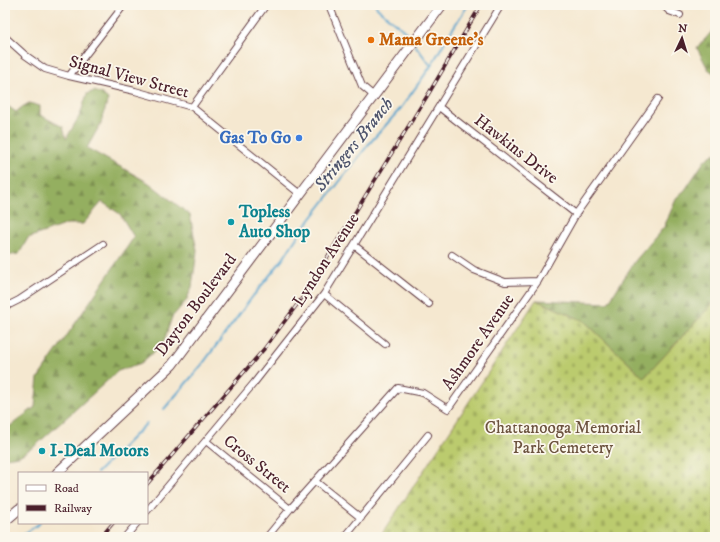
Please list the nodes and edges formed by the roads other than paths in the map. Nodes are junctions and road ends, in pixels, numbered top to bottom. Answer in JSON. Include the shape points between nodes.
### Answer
{"nodes":[{"id":1,"x":124,"y":5,"type":"edge"},
{"id":2,"x":266,"y":5,"type":"edge"},
{"id":3,"x":329,"y":5,"type":"edge"},
{"id":4,"x":442,"y":5,"type":"edge"},
{"id":5,"x":501,"y":5,"type":"edge"},
{"id":6,"x":663,"y":5,"type":"edge"},
{"id":7,"x":680,"y":15,"type":"dead end"},
{"id":8,"x":5,"y":37,"type":"edge"},
{"id":9,"x":69,"y":76,"type":"junction"},
{"id":10,"x":374,"y":96,"type":"junction"},
{"id":11,"x":658,"y":99,"type":"dead end"},
{"id":12,"x":192,"y":107,"type":"junction"},
{"id":13,"x":439,"y":107,"type":"junction"},
{"id":14,"x":300,"y":194,"type":"junction"},
{"id":15,"x":576,"y":214,"type":"junction"},
{"id":16,"x":103,"y":244,"type":"dead end"},
{"id":17,"x":354,"y":245,"type":"junction"},
{"id":18,"x":452,"y":255,"type":"dead end"},
{"id":19,"x":538,"y":281,"type":"junction"},
{"id":20,"x":324,"y":294,"type":"junction"},
{"id":21,"x":429,"y":304,"type":"dead end"},
{"id":22,"x":5,"y":307,"type":"edge"},
{"id":23,"x":385,"y":344,"type":"dead end"},
{"id":24,"x":428,"y":435,"type":"dead end"},
{"id":25,"x":206,"y":441,"type":"junction"},
{"id":26,"x":58,"y":472,"type":"edge"},
{"id":27,"x":315,"y":481,"type":"junction"},
{"id":28,"x":18,"y":509,"type":"edge"},
{"id":29,"x":290,"y":509,"type":"junction"},
{"id":30,"x":148,"y":510,"type":"edge"},
{"id":31,"x":361,"y":518,"type":"junction"},
{"id":32,"x":5,"y":520,"type":"edge"},
{"id":33,"x":136,"y":524,"type":"edge"},
{"id":34,"x":125,"y":537,"type":"edge"},
{"id":35,"x":267,"y":537,"type":"edge"},
{"id":36,"x":345,"y":537,"type":"edge"}],
"edges":[{"from":1,"to":9,"type":"street"},
{"from":2,"to":12,"type":"street"},
{"from":3,"to":10,"type":"street","via":[[362,86]]},
{"from":4,"to":10,"type":"main road","name":"Dayton Boulevard"},
{"from":5,"to":13,"type":"street","name":"Lyndon Avenue"},
{"from":6,"to":7,"type":"street"},
{"from":8,"to":9,"type":"street","name":"Signal View Street","via":[[45,68]]},
{"from":9,"to":12,"type":"street","name":"Signal View Street"},
{"from":10,"to":14,"type":"main road","name":"Dayton Boulevard"},
{"from":11,"to":15,"type":"street","name":"Ashmore Avenue"},
{"from":12,"to":14,"type":"street","name":"Signal View Street"},
{"from":13,"to":15,"type":"street","name":"Hawkins Drive"},
{"from":13,"to":17,"type":"street","name":"Lyndon Avenue"},
{"from":14,"to":26,"type":"main road","name":"Dayton Boulevard","via":[[172,365]]},
{"from":15,"to":19,"type":"street","name":"Ashmore Avenue"},
{"from":16,"to":22,"type":"street"},
{"from":17,"to":20,"type":"street","name":"Lyndon Avenue"},
{"from":17,"to":21,"type":"street"},
{"from":18,"to":19,"type":"street","via":[[474,270],[505,282]]},
{"from":19,"to":27,"type":"street","name":"Ashmore Avenue","via":[[448,410],[423,393],[398,388]]},
{"from":20,"to":23,"type":"street"},
{"from":20,"to":25,"type":"street","name":"Lyndon Avenue"},
{"from":24,"to":31,"type":"street"},
{"from":25,"to":29,"type":"street","name":"Cross Street"},
{"from":25,"to":30,"type":"street","name":"Lyndon Avenue"},
{"from":27,"to":29,"type":"street","name":"Ashmore Avenue"},
{"from":27,"to":31,"type":"street"},
{"from":28,"to":32,"type":"main road"},
{"from":29,"to":35,"type":"street","name":"Ashmore Avenue"},
{"from":31,"to":36,"type":"street"},
{"from":33,"to":34,"type":"street"}]}
